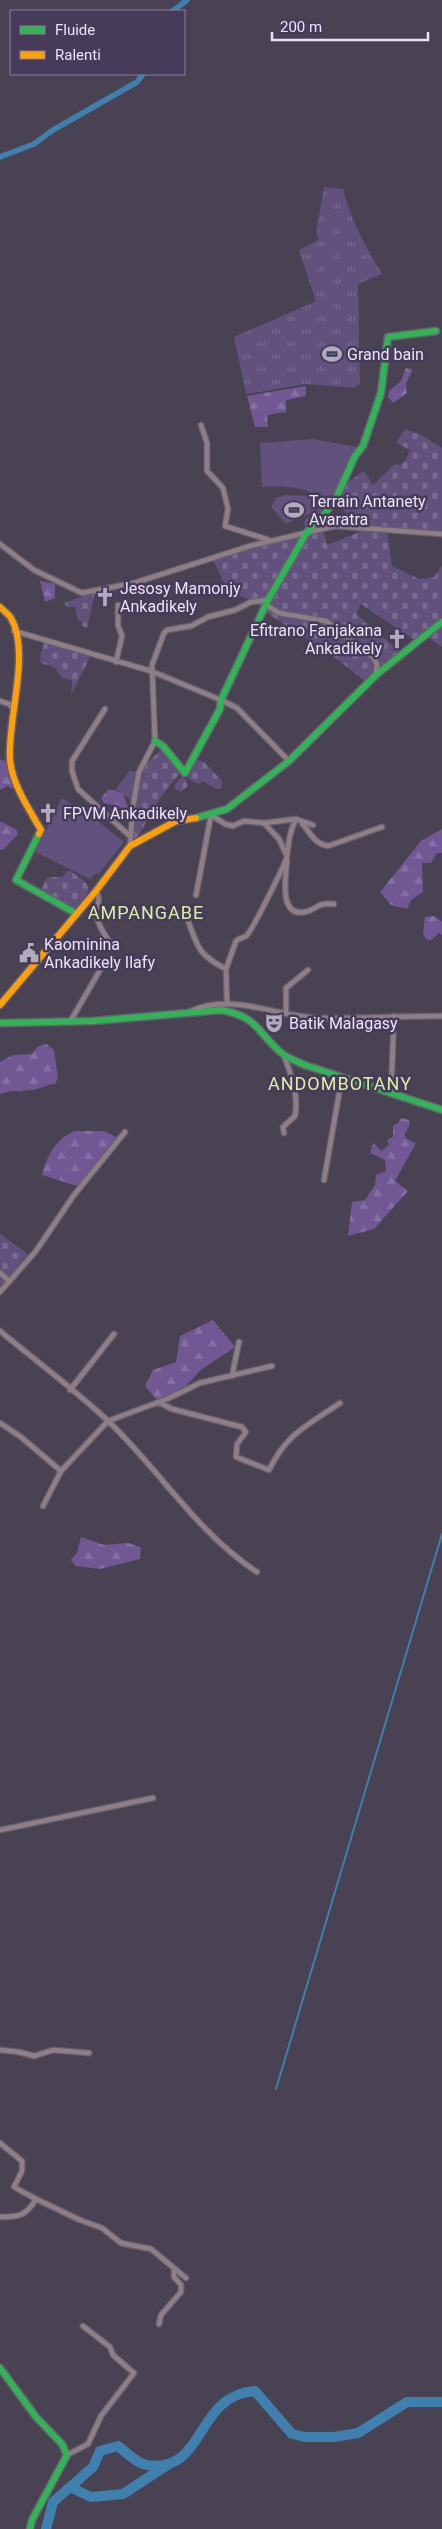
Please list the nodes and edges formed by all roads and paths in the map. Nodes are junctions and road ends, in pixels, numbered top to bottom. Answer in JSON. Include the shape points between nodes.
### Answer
{"nodes":[{"id":1,"x":436,"y":331,"type":"dead end"},
{"id":2,"x":201,"y":425,"type":"dead end"},
{"id":3,"x":307,"y":532,"type":"junction"},
{"id":4,"x":442,"y":534,"type":"edge"},
{"id":5,"x":270,"y":541,"type":"junction"},
{"id":6,"x":0,"y":544,"type":"edge"},
{"id":7,"x":267,"y":603,"type":"junction"},
{"id":8,"x":118,"y":604,"type":"dead end"},
{"id":9,"x":0,"y":607,"type":"edge"},
{"id":10,"x":442,"y":622,"type":"edge"},
{"id":11,"x":14,"y":631,"type":"junction"},
{"id":12,"x":116,"y":662,"type":"junction"},
{"id":13,"x":151,"y":671,"type":"junction"},
{"id":14,"x":376,"y":675,"type":"junction"},
{"id":15,"x":222,"y":700,"type":"junction"},
{"id":16,"x":0,"y":701,"type":"edge"},
{"id":17,"x":14,"y":709,"type":"junction"},
{"id":18,"x":105,"y":709,"type":"dead end"},
{"id":19,"x":155,"y":741,"type":"junction"},
{"id":20,"x":289,"y":761,"type":"junction"},
{"id":21,"x":211,"y":815,"type":"junction"},
{"id":22,"x":296,"y":819,"type":"junction"},
{"id":23,"x":264,"y":823,"type":"junction"},
{"id":24,"x":302,"y":823,"type":"junction"},
{"id":25,"x":313,"y":825,"type":"dead end"},
{"id":26,"x":382,"y":827,"type":"dead end"},
{"id":27,"x":130,"y":836,"type":"junction"},
{"id":28,"x":130,"y":846,"type":"junction"},
{"id":29,"x":287,"y":857,"type":"junction"},
{"id":30,"x":96,"y":891,"type":"junction"},
{"id":31,"x":196,"y":895,"type":"dead end"},
{"id":32,"x":334,"y":904,"type":"dead end"},
{"id":33,"x":77,"y":914,"type":"junction"},
{"id":34,"x":187,"y":918,"type":"dead end"},
{"id":35,"x":114,"y":948,"type":"dead end"},
{"id":36,"x":226,"y":969,"type":"junction"},
{"id":37,"x":100,"y":970,"type":"dead end"},
{"id":38,"x":308,"y":970,"type":"dead end"},
{"id":39,"x":227,"y":1004,"type":"junction"},
{"id":40,"x":0,"y":1005,"type":"edge"},
{"id":41,"x":185,"y":1014,"type":"junction"},
{"id":42,"x":286,"y":1014,"type":"junction"},
{"id":43,"x":394,"y":1016,"type":"junction"},
{"id":44,"x":442,"y":1016,"type":"edge"},
{"id":45,"x":70,"y":1022,"type":"junction"},
{"id":46,"x":0,"y":1023,"type":"edge"},
{"id":47,"x":284,"y":1055,"type":"junction"},
{"id":48,"x":342,"y":1077,"type":"junction"},
{"id":49,"x":391,"y":1094,"type":"junction"},
{"id":50,"x":442,"y":1110,"type":"edge"},
{"id":51,"x":125,"y":1132,"type":"dead end"},
{"id":52,"x":284,"y":1133,"type":"dead end"},
{"id":53,"x":324,"y":1180,"type":"dead end"},
{"id":54,"x":0,"y":1273,"type":"edge"},
{"id":55,"x":8,"y":1280,"type":"junction"},
{"id":56,"x":0,"y":1292,"type":"edge"},
{"id":57,"x":0,"y":1331,"type":"edge"},
{"id":58,"x":114,"y":1334,"type":"dead end"},
{"id":59,"x":239,"y":1342,"type":"dead end"},
{"id":60,"x":272,"y":1366,"type":"dead end"},
{"id":61,"x":232,"y":1376,"type":"junction"},
{"id":62,"x":70,"y":1390,"type":"junction"},
{"id":63,"x":158,"y":1402,"type":"junction"},
{"id":64,"x":340,"y":1403,"type":"dead end"},
{"id":65,"x":108,"y":1421,"type":"junction"},
{"id":66,"x":0,"y":1423,"type":"edge"},
{"id":67,"x":61,"y":1471,"type":"junction"},
{"id":68,"x":43,"y":1506,"type":"dead end"},
{"id":69,"x":257,"y":1572,"type":"dead end"},
{"id":70,"x":153,"y":1798,"type":"dead end"},
{"id":71,"x":0,"y":1830,"type":"edge"},
{"id":72,"x":0,"y":2050,"type":"edge"},
{"id":73,"x":89,"y":2053,"type":"dead end"},
{"id":74,"x":0,"y":2143,"type":"edge"},
{"id":75,"x":36,"y":2199,"type":"junction"},
{"id":76,"x":0,"y":2217,"type":"edge"},
{"id":77,"x":174,"y":2268,"type":"junction"},
{"id":78,"x":186,"y":2278,"type":"dead end"},
{"id":79,"x":159,"y":2324,"type":"dead end"},
{"id":80,"x":83,"y":2326,"type":"dead end"},
{"id":81,"x":0,"y":2368,"type":"edge"},
{"id":82,"x":67,"y":2455,"type":"junction"},
{"id":83,"x":30,"y":2529,"type":"edge"}],
"edges":[{"from":1,"to":3,"type":"street","via":[[388,337],[381,393],[363,446],[337,496]]},
{"from":2,"to":5,"type":"street","via":[[208,443],[208,471],[223,488],[228,509],[225,526]]},
{"from":3,"to":4,"type":"street","via":[[335,526]]},
{"from":3,"to":5,"type":"street"},
{"from":3,"to":7,"type":"street"},
{"from":5,"to":6,"type":"street","via":[[134,583],[82,593],[34,570]]},
{"from":7,"to":13,"type":"street","via":[[251,602],[192,626],[167,630]]},
{"from":7,"to":14,"type":"street","via":[[279,613],[326,621],[374,658]]},
{"from":7,"to":15,"type":"street"},
{"from":8,"to":12,"type":"street","via":[[122,636]]},
{"from":9,"to":11,"type":"street","via":[[11,620]]},
{"from":10,"to":14,"type":"street"},
{"from":11,"to":12,"type":"street"},
{"from":11,"to":17,"type":"street","via":[[20,664]]},
{"from":12,"to":13,"type":"street"},
{"from":13,"to":15,"type":"street"},
{"from":13,"to":19,"type":"street"},
{"from":14,"to":20,"type":"street"},
{"from":15,"to":19,"type":"street","via":[[185,773]]},
{"from":15,"to":20,"type":"street","via":[[237,708]]},
{"from":16,"to":17,"type":"street"},
{"from":17,"to":33,"type":"street","via":[[10,760],[19,789],[41,830],[16,880]]},
{"from":18,"to":27,"type":"street","via":[[72,761],[72,771],[78,789]]},
{"from":19,"to":27,"type":"street","via":[[139,772]]},
{"from":20,"to":21,"type":"street","via":[[227,809]]},
{"from":21,"to":23,"type":"street","via":[[233,826],[244,821]]},
{"from":21,"to":28,"type":"street","via":[[176,821]]},
{"from":21,"to":31,"type":"street"},
{"from":22,"to":23,"type":"street"},
{"from":22,"to":24,"type":"street"},
{"from":22,"to":29,"type":"street","via":[[287,843]]},
{"from":23,"to":29,"type":"street","via":[[279,839]]},
{"from":24,"to":25,"type":"street"},
{"from":24,"to":26,"type":"street","via":[[314,840],[328,846]]},
{"from":27,"to":28,"type":"street"},
{"from":28,"to":30,"type":"street"},
{"from":29,"to":32,"type":"street","via":[[286,901],[289,907],[306,912],[325,903]]},
{"from":29,"to":36,"type":"street","via":[[247,936],[236,941]]},
{"from":30,"to":33,"type":"street"},
{"from":30,"to":35,"type":"street","via":[[100,900],[98,920]]},
{"from":33,"to":40,"type":"street"},
{"from":34,"to":36,"type":"street","via":[[199,950]]},
{"from":36,"to":39,"type":"street"},
{"from":37,"to":45,"type":"street"},
{"from":38,"to":42,"type":"street","via":[[286,988]]},
{"from":39,"to":41,"type":"street","via":[[204,1005]]},
{"from":39,"to":42,"type":"street"},
{"from":41,"to":45,"type":"street"},
{"from":41,"to":47,"type":"street","via":[[222,1010],[237,1013],[258,1024]]},
{"from":42,"to":43,"type":"street","via":[[318,1018]]},
{"from":43,"to":44,"type":"street"},
{"from":43,"to":49,"type":"street"},
{"from":45,"to":46,"type":"street"},
{"from":47,"to":48,"type":"street"},
{"from":47,"to":52,"type":"street","via":[[294,1083],[297,1105],[295,1116],[284,1127]]},
{"from":48,"to":49,"type":"street"},
{"from":48,"to":53,"type":"street"},
{"from":49,"to":50,"type":"street"},
{"from":51,"to":55,"type":"street","via":[[74,1195],[36,1251]]},
{"from":54,"to":55,"type":"street"},
{"from":55,"to":56,"type":"street"},
{"from":57,"to":62,"type":"street"},
{"from":58,"to":62,"type":"street"},
{"from":59,"to":61,"type":"street"},
{"from":60,"to":61,"type":"street"},
{"from":61,"to":63,"type":"street","via":[[200,1384]]},
{"from":62,"to":65,"type":"street"},
{"from":63,"to":64,"type":"street","via":[[172,1409],[242,1427],[246,1432],[237,1444],[236,1457],[269,1470],[279,1450],[293,1434]]},
{"from":63,"to":65,"type":"street"},
{"from":65,"to":67,"type":"street"},
{"from":65,"to":69,"type":"street","via":[[195,1520],[234,1556]]},
{"from":66,"to":67,"type":"street"},
{"from":67,"to":68,"type":"street"},
{"from":70,"to":71,"type":"street"},
{"from":72,"to":73,"type":"street","via":[[34,2056],[53,2050]]},
{"from":74,"to":75,"type":"street","via":[[22,2161],[22,2171],[14,2187]]},
{"from":75,"to":76,"type":"street","via":[[29,2211],[15,2217]]},
{"from":75,"to":77,"type":"street","via":[[102,2228],[121,2243],[151,2249]]},
{"from":77,"to":78,"type":"street"},
{"from":77,"to":79,"type":"street","via":[[174,2277],[181,2285],[181,2292],[161,2315]]},
{"from":80,"to":82,"type":"street","via":[[110,2347],[134,2373],[101,2416],[88,2444]]},
{"from":81,"to":82,"type":"street","via":[[36,2417],[62,2444]]},
{"from":82,"to":83,"type":"street"}]}
